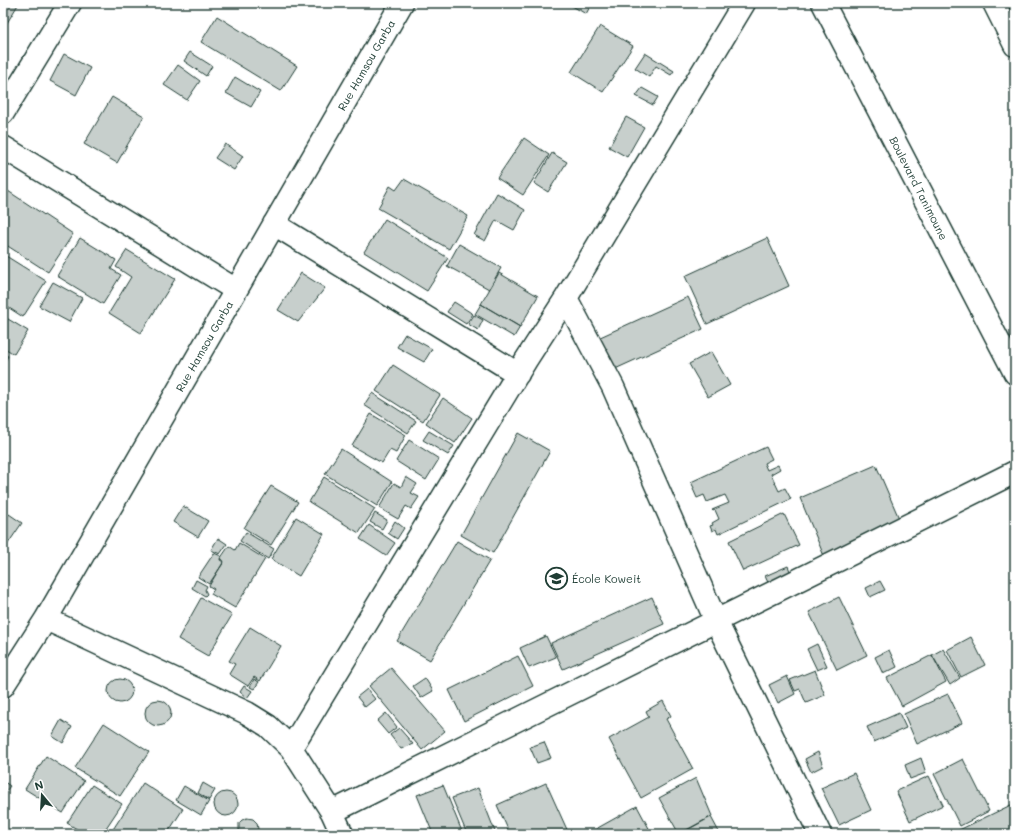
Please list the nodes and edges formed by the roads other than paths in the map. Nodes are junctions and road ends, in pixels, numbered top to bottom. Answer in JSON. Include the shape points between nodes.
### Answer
{"nodes":[{"id":1,"x":70,"y":3,"type":"edge"},
{"id":2,"x":402,"y":3,"type":"edge"},
{"id":3,"x":744,"y":3,"type":"edge"},
{"id":4,"x":824,"y":3,"type":"edge"},
{"id":5,"x":994,"y":3,"type":"edge"},
{"id":6,"x":1013,"y":34,"type":"edge"},
{"id":7,"x":3,"y":113,"type":"edge"},
{"id":8,"x":3,"y":147,"type":"edge"},
{"id":9,"x":274,"y":224,"type":"junction"},
{"id":10,"x":236,"y":290,"type":"junction"},
{"id":11,"x":566,"y":298,"type":"junction"},
{"id":12,"x":1015,"y":373,"type":"edge"},
{"id":13,"x":518,"y":374,"type":"junction"},
{"id":14,"x":1015,"y":472,"type":"edge"},
{"id":15,"x":46,"y":619,"type":"junction"},
{"id":16,"x":716,"y":621,"type":"junction"},
{"id":17,"x":3,"y":686,"type":"edge"},
{"id":18,"x":291,"y":748,"type":"junction"},
{"id":19,"x":332,"y":812,"type":"junction"},
{"id":20,"x":342,"y":834,"type":"edge"},
{"id":21,"x":820,"y":834,"type":"edge"}],
"edges":[{"from":1,"to":7,"type":"street"},
{"from":2,"to":9,"type":"street","name":"Rue Hamsou Garba"},
{"from":3,"to":11,"type":"street"},
{"from":4,"to":12,"type":"street","name":"Boulevard Tanimoune"},
{"from":5,"to":6,"type":"street"},
{"from":8,"to":10,"type":"street"},
{"from":9,"to":10,"type":"street","name":"Rue Hamsou Garba"},
{"from":9,"to":13,"type":"street"},
{"from":10,"to":15,"type":"street","name":"Rue Hamsou Garba"},
{"from":11,"to":13,"type":"street"},
{"from":11,"to":16,"type":"street","via":[[613,387]]},
{"from":13,"to":18,"type":"street"},
{"from":14,"to":16,"type":"street"},
{"from":15,"to":17,"type":"street","name":"Rue Hamsou Garba"},
{"from":15,"to":18,"type":"street","via":[[248,713],[268,726]]},
{"from":16,"to":19,"type":"street"},
{"from":16,"to":21,"type":"street"},
{"from":18,"to":19,"type":"street"},
{"from":19,"to":20,"type":"street"}]}
